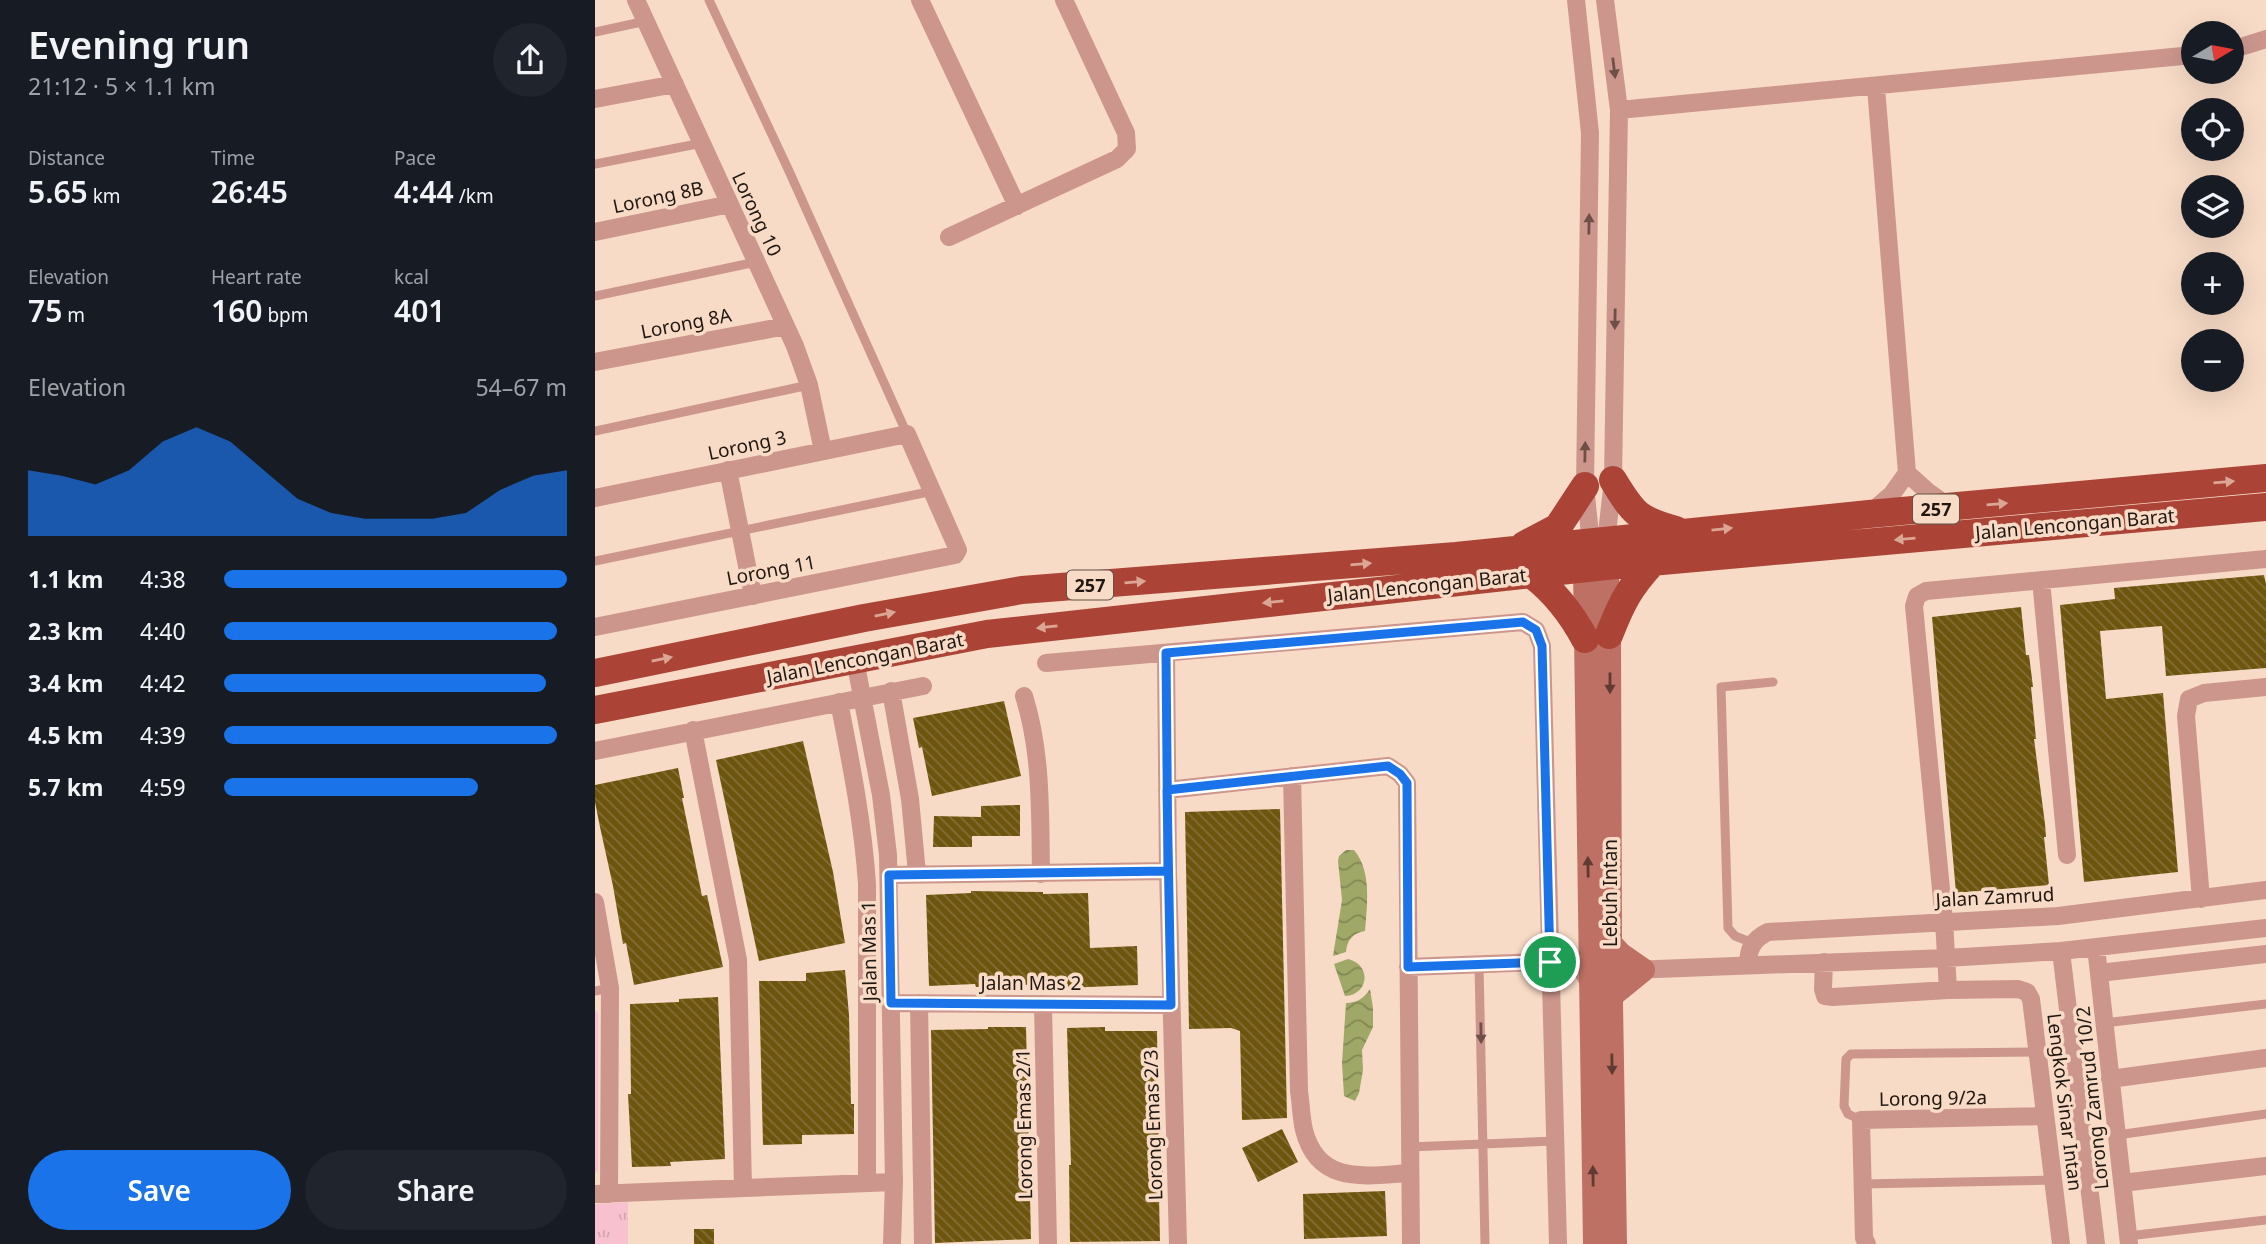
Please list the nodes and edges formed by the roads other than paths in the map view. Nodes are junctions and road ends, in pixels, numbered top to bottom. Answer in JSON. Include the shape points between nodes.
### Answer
{"nodes":[{"id":1,"x":636,"y":0,"type":"edge"},
{"id":2,"x":709,"y":0,"type":"edge"},
{"id":3,"x":920,"y":0,"type":"edge"},
{"id":4,"x":1065,"y":0,"type":"edge"},
{"id":5,"x":1576,"y":0,"type":"edge"},
{"id":6,"x":1605,"y":0,"type":"edge"},
{"id":7,"x":646,"y":21,"type":"junction"},
{"id":8,"x":595,"y":32,"type":"edge"},
{"id":9,"x":2266,"y":38,"type":"edge"},
{"id":10,"x":2244,"y":46,"type":"edge"},
{"id":11,"x":2181,"y":56,"type":"edge"},
{"id":12,"x":675,"y":84,"type":"junction"},
{"id":13,"x":1876,"y":87,"type":"junction"},
{"id":14,"x":595,"y":99,"type":"edge"},
{"id":15,"x":1619,"y":110,"type":"junction"},
{"id":16,"x":702,"y":143,"type":"junction"},
{"id":17,"x":595,"y":164,"type":"edge"},
{"id":18,"x":730,"y":204,"type":"junction"},
{"id":19,"x":1017,"y":206,"type":"junction"},
{"id":20,"x":595,"y":232,"type":"edge"},
{"id":21,"x":949,"y":237,"type":"dead end"},
{"id":22,"x":757,"y":262,"type":"junction"},
{"id":23,"x":595,"y":296,"type":"edge"},
{"id":24,"x":786,"y":326,"type":"junction"},
{"id":25,"x":595,"y":362,"type":"edge"},
{"id":26,"x":809,"y":385,"type":"junction"},
{"id":27,"x":595,"y":431,"type":"edge"},
{"id":28,"x":907,"y":434,"type":"junction"},
{"id":29,"x":823,"y":451,"type":"junction"},
{"id":30,"x":728,"y":470,"type":"junction"},
{"id":31,"x":1907,"y":473,"type":"junction"},
{"id":32,"x":2266,"y":478,"type":"edge"},
{"id":33,"x":1612,"y":480,"type":"junction"},
{"id":34,"x":1585,"y":486,"type":"junction"},
{"id":35,"x":933,"y":491,"type":"junction"},
{"id":36,"x":595,"y":498,"type":"edge"},
{"id":37,"x":2266,"y":507,"type":"edge"},
{"id":38,"x":1952,"y":508,"type":"junction"},
{"id":39,"x":1869,"y":514,"type":"junction"},
{"id":40,"x":739,"y":531,"type":"junction"},
{"id":41,"x":1688,"y":533,"type":"junction"},
{"id":42,"x":1508,"y":551,"type":"junction"},
{"id":43,"x":1597,"y":555,"type":"junction"},
{"id":44,"x":2266,"y":559,"type":"edge"},
{"id":45,"x":595,"y":561,"type":"edge"},
{"id":46,"x":1653,"y":562,"type":"junction"},
{"id":47,"x":1531,"y":574,"type":"junction"},
{"id":48,"x":2041,"y":580,"type":"junction"},
{"id":49,"x":753,"y":596,"type":"junction"},
{"id":50,"x":595,"y":627,"type":"edge"},
{"id":51,"x":1597,"y":637,"type":"junction"},
{"id":52,"x":1166,"y":653,"type":"junction"},
{"id":53,"x":855,"y":660,"type":"junction"},
{"id":54,"x":1046,"y":663,"type":"dead end"},
{"id":55,"x":595,"y":673,"type":"edge"},
{"id":56,"x":1773,"y":682,"type":"dead end"},
{"id":57,"x":923,"y":686,"type":"dead end"},
{"id":58,"x":2266,"y":687,"type":"edge"},
{"id":59,"x":891,"y":691,"type":"junction"},
{"id":60,"x":1024,"y":696,"type":"dead end"},
{"id":61,"x":863,"y":698,"type":"junction"},
{"id":62,"x":839,"y":702,"type":"junction"},
{"id":63,"x":595,"y":710,"type":"edge"},
{"id":64,"x":693,"y":730,"type":"junction"},
{"id":65,"x":595,"y":751,"type":"edge"},
{"id":66,"x":1292,"y":776,"type":"junction"},
{"id":67,"x":1167,"y":790,"type":"junction"},
{"id":68,"x":2067,"y":855,"type":"dead end"},
{"id":69,"x":1168,"y":871,"type":"junction"},
{"id":70,"x":917,"y":873,"type":"junction"},
{"id":71,"x":1041,"y":874,"type":"junction"},
{"id":72,"x":889,"y":875,"type":"junction"},
{"id":73,"x":2266,"y":890,"type":"edge"},
{"id":74,"x":2201,"y":899,"type":"junction"},
{"id":75,"x":595,"y":902,"type":"edge"},
{"id":76,"x":1944,"y":921,"type":"junction"},
{"id":77,"x":2266,"y":928,"type":"edge"},
{"id":78,"x":1600,"y":939,"type":"junction"},
{"id":79,"x":1753,"y":943,"type":"junction"},
{"id":80,"x":2096,"y":947,"type":"junction"},
{"id":81,"x":2061,"y":951,"type":"junction"},
{"id":82,"x":2266,"y":954,"type":"edge"},
{"id":83,"x":1946,"y":958,"type":"junction"},
{"id":84,"x":1559,"y":962,"type":"junction"},
{"id":85,"x":1824,"y":962,"type":"junction"},
{"id":86,"x":1479,"y":965,"type":"junction"},
{"id":87,"x":1748,"y":965,"type":"junction"},
{"id":88,"x":1408,"y":967,"type":"junction"},
{"id":89,"x":1643,"y":970,"type":"junction"},
{"id":90,"x":1611,"y":971,"type":"junction"},
{"id":91,"x":2099,"y":973,"type":"junction"},
{"id":92,"x":603,"y":990,"type":"edge"},
{"id":93,"x":1600,"y":990,"type":"junction"},
{"id":94,"x":1948,"y":990,"type":"junction"},
{"id":95,"x":891,"y":1003,"type":"junction"},
{"id":96,"x":919,"y":1003,"type":"junction"},
{"id":97,"x":1043,"y":1004,"type":"junction"},
{"id":98,"x":2266,"y":1004,"type":"edge"},
{"id":99,"x":1171,"y":1005,"type":"junction"},
{"id":100,"x":2104,"y":1023,"type":"junction"},
{"id":101,"x":2037,"y":1052,"type":"junction"},
{"id":102,"x":2266,"y":1058,"type":"edge"},
{"id":103,"x":2111,"y":1079,"type":"junction"},
{"id":104,"x":2266,"y":1114,"type":"edge"},
{"id":105,"x":2045,"y":1116,"type":"junction"},
{"id":106,"x":1861,"y":1120,"type":"junction"},
{"id":107,"x":2117,"y":1135,"type":"junction"},
{"id":108,"x":1554,"y":1141,"type":"junction"},
{"id":109,"x":1483,"y":1144,"type":"junction"},
{"id":110,"x":1409,"y":1147,"type":"junction"},
{"id":111,"x":2266,"y":1166,"type":"edge"},
{"id":112,"x":1409,"y":1173,"type":"junction"},
{"id":113,"x":2054,"y":1180,"type":"junction"},
{"id":114,"x":894,"y":1182,"type":"junction"},
{"id":115,"x":867,"y":1183,"type":"junction"},
{"id":116,"x":2122,"y":1183,"type":"junction"},
{"id":117,"x":1862,"y":1184,"type":"junction"},
{"id":118,"x":743,"y":1188,"type":"junction"},
{"id":119,"x":602,"y":1194,"type":"edge"},
{"id":120,"x":2266,"y":1220,"type":"edge"},
{"id":121,"x":2129,"y":1240,"type":"edge"},
{"id":122,"x":893,"y":1244,"type":"edge"},
{"id":123,"x":923,"y":1244,"type":"edge"},
{"id":124,"x":1048,"y":1244,"type":"edge"},
{"id":125,"x":1178,"y":1244,"type":"edge"},
{"id":126,"x":1411,"y":1244,"type":"edge"},
{"id":127,"x":1485,"y":1244,"type":"edge"},
{"id":128,"x":1558,"y":1244,"type":"edge"},
{"id":129,"x":1595,"y":1244,"type":"edge"},
{"id":130,"x":1615,"y":1244,"type":"edge"},
{"id":131,"x":1867,"y":1244,"type":"edge"},
{"id":132,"x":2061,"y":1244,"type":"edge"},
{"id":133,"x":2096,"y":1244,"type":"edge"}],
"edges":[{"from":1,"to":7,"type":"street","name":"Lorong 10"},
{"from":2,"to":28,"type":"lane"},
{"from":3,"to":19,"type":"street"},
{"from":4,"to":19,"type":"street","via":[[1126,133],[1127,149],[1117,159]]},
{"from":34,"to":5,"type":"street","one_way":true,"via":[[1590,133]]},
{"from":6,"to":15,"type":"street","one_way":true},
{"from":7,"to":8,"type":"lane"},
{"from":7,"to":12,"type":"street","name":"Lorong 10"},
{"from":9,"to":10,"type":"street"},
{"from":11,"to":13,"type":"street"},
{"from":12,"to":14,"type":"street"},
{"from":12,"to":16,"type":"street","name":"Lorong 10"},
{"from":13,"to":15,"type":"street"},
{"from":13,"to":31,"type":"street"},
{"from":15,"to":33,"type":"street","one_way":true},
{"from":16,"to":17,"type":"lane"},
{"from":16,"to":18,"type":"street","name":"Lorong 10"},
{"from":18,"to":20,"type":"street","name":"Lorong 8B"},
{"from":18,"to":22,"type":"street","name":"Lorong 10"},
{"from":19,"to":21,"type":"street"},
{"from":22,"to":23,"type":"lane"},
{"from":22,"to":24,"type":"street","name":"Lorong 10"},
{"from":24,"to":25,"type":"street","name":"Lorong 8A"},
{"from":24,"to":26,"type":"street","name":"Lorong 10"},
{"from":26,"to":27,"type":"lane"},
{"from":26,"to":29,"type":"street","name":"Lorong 10"},
{"from":28,"to":29,"type":"street","name":"Lorong 3"},
{"from":28,"to":35,"type":"street"},
{"from":29,"to":30,"type":"street","name":"Lorong 3"},
{"from":30,"to":36,"type":"street","name":"Lorong 3"},
{"from":30,"to":40,"type":"street"},
{"from":31,"to":38,"type":"street"},
{"from":31,"to":39,"type":"street"},
{"from":38,"to":32,"type":"highway","name":"Jalan Lencongan Barat","number":"257","one_way":true},
{"from":33,"to":41,"type":"highway","via":[[1636,515]]},
{"from":33,"to":43,"type":"street"},
{"from":34,"to":42,"type":"highway","via":[[1558,527]]},
{"from":34,"to":43,"type":"street"},
{"from":35,"to":40,"type":"lane"},
{"from":35,"to":49,"type":"street","name":"Lorong 11","via":[[958,550],[955,555]]},
{"from":37,"to":46,"type":"highway","name":"Jalan Lencongan Barat","number":"257","one_way":true},
{"from":38,"to":39,"type":"highway","name":"Jalan Lencongan Barat","number":"257"},
{"from":41,"to":39,"type":"highway","name":"Jalan Lencongan Barat","number":"257","one_way":true},
{"from":40,"to":45,"type":"lane"},
{"from":40,"to":49,"type":"street"},
{"from":41,"to":43,"type":"highway","name":"Jalan Lencongan Barat","number":"257"},
{"from":42,"to":43,"type":"highway","name":"Jalan Lencongan Barat","number":"257"},
{"from":55,"to":42,"type":"highway","name":"Jalan Lencongan Barat","number":"257","one_way":true,"via":[[1022,590]]},
{"from":43,"to":46,"type":"highway","name":"Jalan Lencongan Barat","number":"257"},
{"from":43,"to":47,"type":"highway","name":"Jalan Lencongan Barat","number":"257"},
{"from":43,"to":51,"type":"main road","name":"Lebuh Intan"},
{"from":44,"to":48,"type":"street"},
{"from":46,"to":51,"type":"highway"},
{"from":47,"to":51,"type":"highway","via":[[1551,589],[1577,624]]},
{"from":47,"to":53,"type":"highway","name":"Jalan Lencongan Barat","number":"257","one_way":true,"via":[[987,634]]},
{"from":48,"to":68,"type":"street"},
{"from":48,"to":76,"type":"street","via":[[1926,591],[1917,596],[1914,606]]},
{"from":49,"to":50,"type":"street","name":"Lorong 11"},
{"from":51,"to":78,"type":"main road","name":"Lebuh Intan"},
{"from":52,"to":54,"type":"street"},
{"from":52,"to":67,"type":"street","name":"Lorong Emas 2/3"},
{"from":52,"to":84,"type":"street","via":[[1523,622],[1536,630],[1542,646]]},
{"from":53,"to":61,"type":"street","name":"Jalan Mas 1"},
{"from":53,"to":63,"type":"highway","name":"Jalan Lencongan Barat","number":"257"},
{"from":56,"to":79,"type":"lane","via":[[1721,687],[1728,928]]},
{"from":57,"to":59,"type":"street"},
{"from":58,"to":74,"type":"street","via":[[2204,693],[2189,699],[2186,716]]},
{"from":59,"to":61,"type":"street"},
{"from":59,"to":70,"type":"street","via":[[910,799]]},
{"from":60,"to":71,"type":"street","via":[[1037,763]]},
{"from":61,"to":62,"type":"street"},
{"from":61,"to":72,"type":"street","name":"Jalan Mas 1","via":[[885,817]]},
{"from":62,"to":64,"type":"street"},
{"from":62,"to":115,"type":"street","via":[[857,794],[867,884]]},
{"from":64,"to":65,"type":"street"},
{"from":64,"to":118,"type":"street","via":[[738,960]]},
{"from":66,"to":67,"type":"street"},
{"from":66,"to":88,"type":"street","via":[[1388,766],[1407,783]]},
{"from":66,"to":112,"type":"street","via":[[1299,1091],[1304,1130],[1326,1167],[1338,1172],[1356,1176]]},
{"from":67,"to":69,"type":"street","name":"Lorong Emas 2/3"},
{"from":69,"to":71,"type":"street"},
{"from":69,"to":99,"type":"street","name":"Lorong Emas 2/3"},
{"from":70,"to":71,"type":"street"},
{"from":70,"to":72,"type":"street"},
{"from":72,"to":95,"type":"street","name":"Jalan Mas 1"},
{"from":73,"to":74,"type":"street","name":"Jalan Zamrud"},
{"from":74,"to":76,"type":"street","name":"Jalan Zamrud","via":[[2058,916]]},
{"from":75,"to":92,"type":"street"},
{"from":76,"to":79,"type":"street","name":"Jalan Zamrud","via":[[1768,932]]},
{"from":76,"to":83,"type":"street"},
{"from":77,"to":80,"type":"street"},
{"from":78,"to":84,"type":"street"},
{"from":78,"to":89,"type":"main road"},
{"from":78,"to":90,"type":"main road","name":"Lebuh Intan"},
{"from":78,"to":93,"type":"main road","name":"Lebuh Intan"},
{"from":79,"to":87,"type":"street"},
{"from":80,"to":81,"type":"street"},
{"from":80,"to":91,"type":"street","name":"Lorong Zamrud 10/2"},
{"from":81,"to":83,"type":"street"},
{"from":81,"to":133,"type":"street"},
{"from":82,"to":91,"type":"street"},
{"from":83,"to":85,"type":"street"},
{"from":83,"to":94,"type":"street"},
{"from":84,"to":86,"type":"street"},
{"from":84,"to":93,"type":"street","via":[[1580,967]]},
{"from":84,"to":108,"type":"street"},
{"from":85,"to":87,"type":"street"},
{"from":85,"to":94,"type":"street","name":"Lengkok Sinar Intan","via":[[1825,996]]},
{"from":86,"to":88,"type":"street"},
{"from":86,"to":109,"type":"lane","one_way":true},
{"from":87,"to":89,"type":"street"},
{"from":88,"to":110,"type":"street"},
{"from":89,"to":90,"type":"street"},
{"from":89,"to":93,"type":"main road"},
{"from":90,"to":93,"type":"main road","name":"Lebuh Intan"},
{"from":91,"to":100,"type":"street","name":"Lorong Zamrud 10/2"},
{"from":92,"to":119,"type":"street"},
{"from":129,"to":93,"type":"main road","name":"Lebuh Intan","one_way":true},
{"from":93,"to":130,"type":"main road","name":"Lebuh Intan","one_way":true},
{"from":94,"to":101,"type":"street","name":"Lengkok Sinar Intan","via":[[2027,992]]},
{"from":95,"to":96,"type":"street","name":"Jalan Mas 2"},
{"from":95,"to":114,"type":"street","name":"Jalan Mas 1"},
{"from":96,"to":97,"type":"street","name":"Jalan Mas 2"},
{"from":96,"to":123,"type":"street"},
{"from":97,"to":99,"type":"street","name":"Jalan Mas 2"},
{"from":97,"to":124,"type":"street","name":"Lorong Emas 2/1"},
{"from":98,"to":100,"type":"lane"},
{"from":99,"to":125,"type":"street","name":"Lorong Emas 2/3"},
{"from":100,"to":103,"type":"street","name":"Lorong Zamrud 10/2"},
{"from":101,"to":105,"type":"street","name":"Lengkok Sinar Intan"},
{"from":101,"to":106,"type":"lane","via":[[1851,1055],[1846,1059],[1844,1106],[1848,1114]]},
{"from":102,"to":103,"type":"street"},
{"from":103,"to":107,"type":"street","name":"Lorong Zamrud 10/2"},
{"from":104,"to":107,"type":"lane"},
{"from":105,"to":106,"type":"street","name":"Lorong 9/2a"},
{"from":105,"to":113,"type":"street","name":"Lengkok Sinar Intan"},
{"from":106,"to":117,"type":"street","name":"Lorong 9/2a"},
{"from":107,"to":116,"type":"street","name":"Lorong Zamrud 10/2"},
{"from":108,"to":109,"type":"lane"},
{"from":108,"to":128,"type":"street"},
{"from":109,"to":110,"type":"lane"},
{"from":109,"to":127,"type":"lane"},
{"from":110,"to":112,"type":"street"},
{"from":111,"to":116,"type":"street"},
{"from":112,"to":126,"type":"street"},
{"from":113,"to":117,"type":"lane"},
{"from":113,"to":132,"type":"street","name":"Lengkok Sinar Intan"},
{"from":114,"to":115,"type":"street"},
{"from":114,"to":122,"type":"street","name":"Jalan Mas 1"},
{"from":115,"to":118,"type":"street"},
{"from":116,"to":121,"type":"street","name":"Lorong Zamrud 10/2"},
{"from":117,"to":131,"type":"street","name":"Lorong 9/2a"},
{"from":118,"to":119,"type":"street"},
{"from":120,"to":121,"type":"lane"}]}
